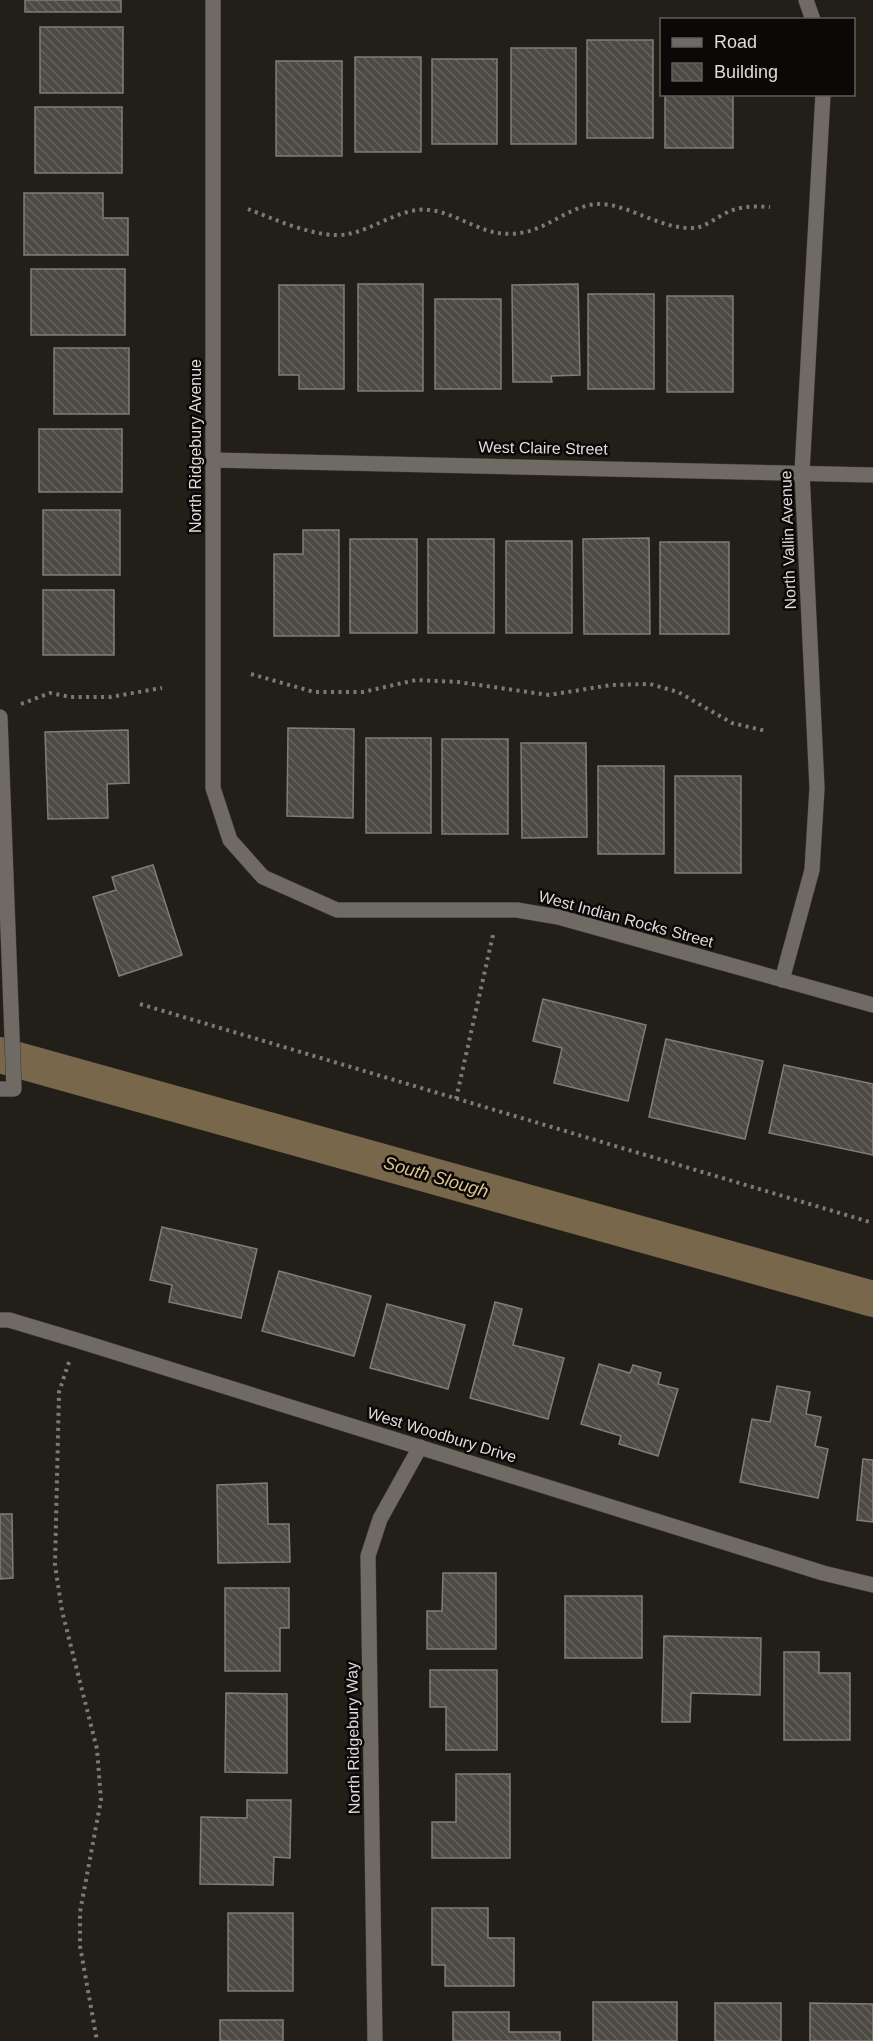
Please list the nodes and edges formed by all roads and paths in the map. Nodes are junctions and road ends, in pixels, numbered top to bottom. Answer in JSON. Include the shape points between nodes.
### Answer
{"nodes":[{"id":1,"x":213,"y":0,"type":"edge"},
{"id":2,"x":806,"y":0,"type":"edge"},
{"id":3,"x":812,"y":18,"type":"edge"},
{"id":4,"x":823,"y":96,"type":"edge"},
{"id":5,"x":770,"y":207,"type":"dead end"},
{"id":6,"x":248,"y":209,"type":"dead end"},
{"id":7,"x":213,"y":460,"type":"junction"},
{"id":8,"x":802,"y":472,"type":"junction"},
{"id":9,"x":873,"y":475,"type":"edge"},
{"id":10,"x":250,"y":674,"type":"dead end"},
{"id":11,"x":162,"y":688,"type":"dead end"},
{"id":12,"x":21,"y":704,"type":"dead end"},
{"id":13,"x":0,"y":717,"type":"edge"},
{"id":14,"x":766,"y":731,"type":"dead end"},
{"id":15,"x":263,"y":877,"type":"joint"},
{"id":16,"x":496,"y":910,"type":"junction"},
{"id":17,"x":782,"y":980,"type":"junction"},
{"id":18,"x":140,"y":1004,"type":"dead end"},
{"id":19,"x":873,"y":1005,"type":"edge"},
{"id":20,"x":0,"y":1089,"type":"edge"},
{"id":21,"x":456,"y":1099,"type":"junction"},
{"id":22,"x":873,"y":1223,"type":"edge"},
{"id":23,"x":0,"y":1320,"type":"edge"},
{"id":24,"x":76,"y":1340,"type":"junction"},
{"id":25,"x":420,"y":1447,"type":"junction"},
{"id":26,"x":873,"y":1586,"type":"edge"},
{"id":27,"x":97,"y":2041,"type":"edge"},
{"id":28,"x":375,"y":2041,"type":"edge"}],
"edges":[{"from":1,"to":7,"type":"street","name":"North Ridgebury Avenue"},
{"from":2,"to":3,"type":"street"},
{"from":4,"to":8,"type":"street","name":"North Vallin Avenue"},
{"from":5,"to":6,"type":"path","via":[[752,205],[730,211],[696,228],[669,227],[598,204],[565,213],[526,232],[492,234],[429,209],[394,216],[348,235],[315,233]]},
{"from":7,"to":8,"type":"street","name":"West Claire Street"},
{"from":7,"to":15,"type":"street","name":"North Ridgebury Avenue","via":[[213,788],[230,840]]},
{"from":8,"to":9,"type":"street","name":"West Claire Street"},
{"from":8,"to":17,"type":"street","name":"North Vallin Avenue","via":[[818,788],[812,870]]},
{"from":10,"to":14,"type":"path","via":[[314,692],[363,692],[416,680],[549,694],[650,684],[678,692],[732,723]]},
{"from":11,"to":12,"type":"path","via":[[110,697],[50,693]]},
{"from":13,"to":20,"type":"street","via":[[14,1069],[14,1089]]},
{"from":15,"to":16,"type":"street","name":"West Indian Rocks Street","via":[[337,910]]},
{"from":16,"to":17,"type":"street","name":"West Indian Rocks Street","via":[[558,917]]},
{"from":16,"to":21,"type":"path","via":[[491,952]]},
{"from":17,"to":19,"type":"street","name":"West Indian Rocks Street"},
{"from":18,"to":21,"type":"path"},
{"from":21,"to":22,"type":"path"},
{"from":23,"to":24,"type":"street","name":"West Woodbury Drive"},
{"from":24,"to":25,"type":"street","name":"West Woodbury Drive"},
{"from":24,"to":27,"type":"path","via":[[59,1392],[55,1565],[62,1611],[97,1749],[101,1800],[80,1912],[80,1946]]},
{"from":25,"to":26,"type":"street","name":"West Woodbury Drive"},
{"from":25,"to":28,"type":"street","name":"North Ridgebury Way","via":[[380,1519],[368,1556]]}]}
